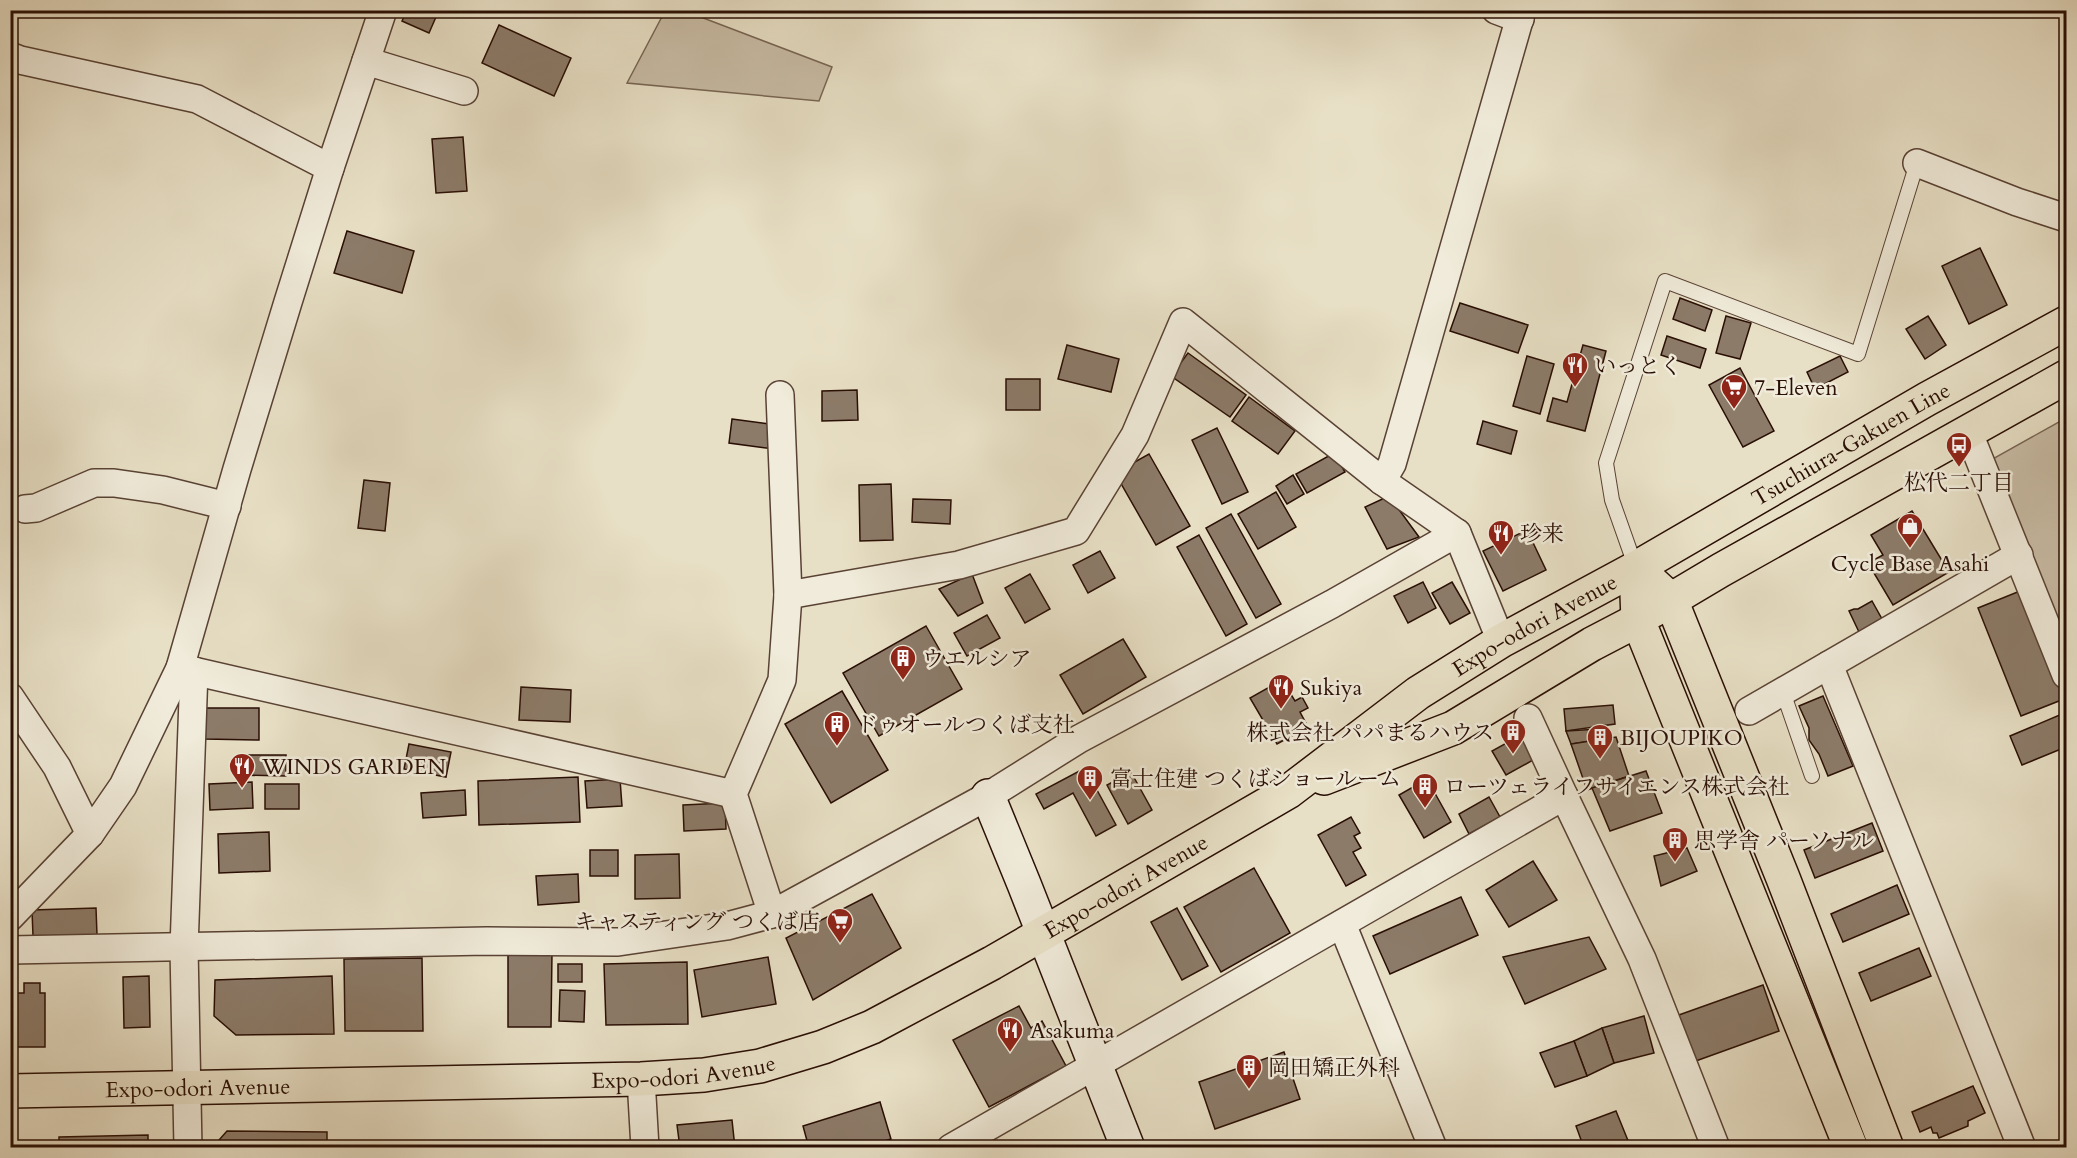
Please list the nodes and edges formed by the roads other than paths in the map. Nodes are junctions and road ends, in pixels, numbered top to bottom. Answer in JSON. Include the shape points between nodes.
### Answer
{"nodes":[{"id":1,"x":383,"y":10,"type":"edge"},
{"id":2,"x":1513,"y":13,"type":"edge"},
{"id":3,"x":10,"y":56,"type":"edge"},
{"id":4,"x":366,"y":61,"type":"junction"},
{"id":5,"x":465,"y":91,"type":"dead end"},
{"id":6,"x":1917,"y":163,"type":"joint"},
{"id":7,"x":330,"y":168,"type":"junction"},
{"id":8,"x":2067,"y":218,"type":"edge"},
{"id":9,"x":2067,"y":323,"type":"edge"},
{"id":10,"x":2067,"y":377,"type":"edge"},
{"id":11,"x":780,"y":395,"type":"dead end"},
{"id":12,"x":1968,"y":431,"type":"junction"},
{"id":13,"x":1382,"y":482,"type":"junction"},
{"id":14,"x":22,"y":503,"type":"edge"},
{"id":15,"x":227,"y":506,"type":"junction"},
{"id":16,"x":1457,"y":533,"type":"junction"},
{"id":17,"x":2019,"y":555,"type":"junction"},
{"id":18,"x":1636,"y":568,"type":"junction"},
{"id":19,"x":788,"y":595,"type":"junction"},
{"id":20,"x":1671,"y":600,"type":"junction"},
{"id":21,"x":1638,"y":620,"type":"junction"},
{"id":22,"x":1501,"y":641,"type":"junction"},
{"id":23,"x":1829,"y":665,"type":"junction"},
{"id":24,"x":187,"y":670,"type":"junction"},
{"id":25,"x":2067,"y":675,"type":"edge"},
{"id":26,"x":1783,"y":692,"type":"junction"},
{"id":27,"x":10,"y":697,"type":"edge"},
{"id":28,"x":1749,"y":711,"type":"dead end"},
{"id":29,"x":1528,"y":718,"type":"dead end"},
{"id":30,"x":1812,"y":776,"type":"dead end"},
{"id":31,"x":1288,"y":792,"type":"junction"},
{"id":32,"x":733,"y":794,"type":"junction"},
{"id":33,"x":988,"y":796,"type":"junction"},
{"id":34,"x":1564,"y":796,"type":"junction"},
{"id":35,"x":90,"y":834,"type":"junction"},
{"id":36,"x":772,"y":914,"type":"junction"},
{"id":37,"x":10,"y":917,"type":"edge"},
{"id":38,"x":1342,"y":924,"type":"junction"},
{"id":39,"x":1042,"y":933,"type":"junction"},
{"id":40,"x":184,"y":948,"type":"junction"},
{"id":41,"x":10,"y":950,"type":"edge"},
{"id":42,"x":1094,"y":1064,"type":"junction"},
{"id":43,"x":641,"y":1079,"type":"junction"},
{"id":44,"x":186,"y":1087,"type":"junction"},
{"id":45,"x":10,"y":1091,"type":"edge"},
{"id":46,"x":188,"y":1148,"type":"edge"},
{"id":47,"x":645,"y":1148,"type":"edge"},
{"id":48,"x":951,"y":1148,"type":"edge"},
{"id":49,"x":1128,"y":1148,"type":"edge"},
{"id":50,"x":1433,"y":1148,"type":"edge"},
{"id":51,"x":1716,"y":1148,"type":"edge"},
{"id":52,"x":1851,"y":1148,"type":"edge"},
{"id":53,"x":1887,"y":1148,"type":"edge"},
{"id":54,"x":2022,"y":1148,"type":"edge"}],
"edges":[{"from":1,"to":4,"type":"street"},
{"from":2,"to":13,"type":"street","via":[[1392,464]]},
{"from":3,"to":7,"type":"street","via":[[197,99]]},
{"from":4,"to":5,"type":"street"},
{"from":4,"to":7,"type":"street"},
{"from":6,"to":8,"type":"street"},
{"from":6,"to":18,"type":"lane","via":[[1858,354],[1665,281],[1606,463],[1612,500]]},
{"from":7,"to":15,"type":"street"},
{"from":9,"to":18,"type":"main road","name":"Tsuchiura-Gakuen Line"},
{"from":10,"to":12,"type":"main road","name":"Tsuchiura-Gakuen Line"},
{"from":11,"to":19,"type":"street"},
{"from":12,"to":17,"type":"street"},
{"from":12,"to":20,"type":"main road","name":"Tsuchiura-Gakuen Line"},
{"from":13,"to":16,"type":"street"},
{"from":13,"to":19,"type":"street","via":[[1183,322],[1135,435],[1076,531],[958,565]]},
{"from":14,"to":15,"type":"street","via":[[36,508],[94,483],[114,483]]},
{"from":15,"to":24,"type":"street"},
{"from":16,"to":22,"type":"street"},
{"from":16,"to":33,"type":"street","via":[[1079,740]]},
{"from":17,"to":23,"type":"street"},
{"from":17,"to":25,"type":"street"},
{"from":18,"to":20,"type":"main road"},
{"from":18,"to":21,"type":"main road"},
{"from":18,"to":22,"type":"main road","name":"Expo-odori Avenue"},
{"from":19,"to":32,"type":"street","via":[[782,681]]},
{"from":20,"to":21,"type":"main road","name":"Tsuchiura-Gakuen Line"},
{"from":20,"to":53,"type":"main road"},
{"from":21,"to":31,"type":"main road","name":"Expo-odori Avenue","via":[[1453,728]]},
{"from":21,"to":52,"type":"main road"},
{"from":22,"to":31,"type":"main road","name":"Expo-odori Avenue","via":[[1418,693]]},
{"from":23,"to":26,"type":"street"},
{"from":23,"to":54,"type":"street"},
{"from":24,"to":32,"type":"street"},
{"from":24,"to":35,"type":"street","via":[[123,786]]},
{"from":24,"to":40,"type":"street"},
{"from":26,"to":28,"type":"street"},
{"from":26,"to":30,"type":"lane"},
{"from":27,"to":35,"type":"street","via":[[57,767]]},
{"from":29,"to":34,"type":"street"},
{"from":31,"to":39,"type":"main road","name":"Expo-odori Avenue"},
{"from":32,"to":36,"type":"street"},
{"from":33,"to":36,"type":"street"},
{"from":33,"to":39,"type":"street"},
{"from":34,"to":38,"type":"street"},
{"from":34,"to":51,"type":"street","via":[[1642,959]]},
{"from":35,"to":37,"type":"street"},
{"from":36,"to":40,"type":"street","via":[[727,926],[618,942]]},
{"from":38,"to":42,"type":"street"},
{"from":38,"to":50,"type":"street"},
{"from":39,"to":42,"type":"street"},
{"from":39,"to":43,"type":"main road","name":"Expo-odori Avenue","via":[[872,1027],[823,1047],[760,1066]]},
{"from":40,"to":41,"type":"street"},
{"from":40,"to":44,"type":"street"},
{"from":42,"to":48,"type":"street"},
{"from":42,"to":49,"type":"street"},
{"from":43,"to":44,"type":"main road","name":"Expo-odori Avenue"},
{"from":43,"to":47,"type":"street"},
{"from":44,"to":45,"type":"main road","name":"Expo-odori Avenue"},
{"from":44,"to":46,"type":"street"}]}
